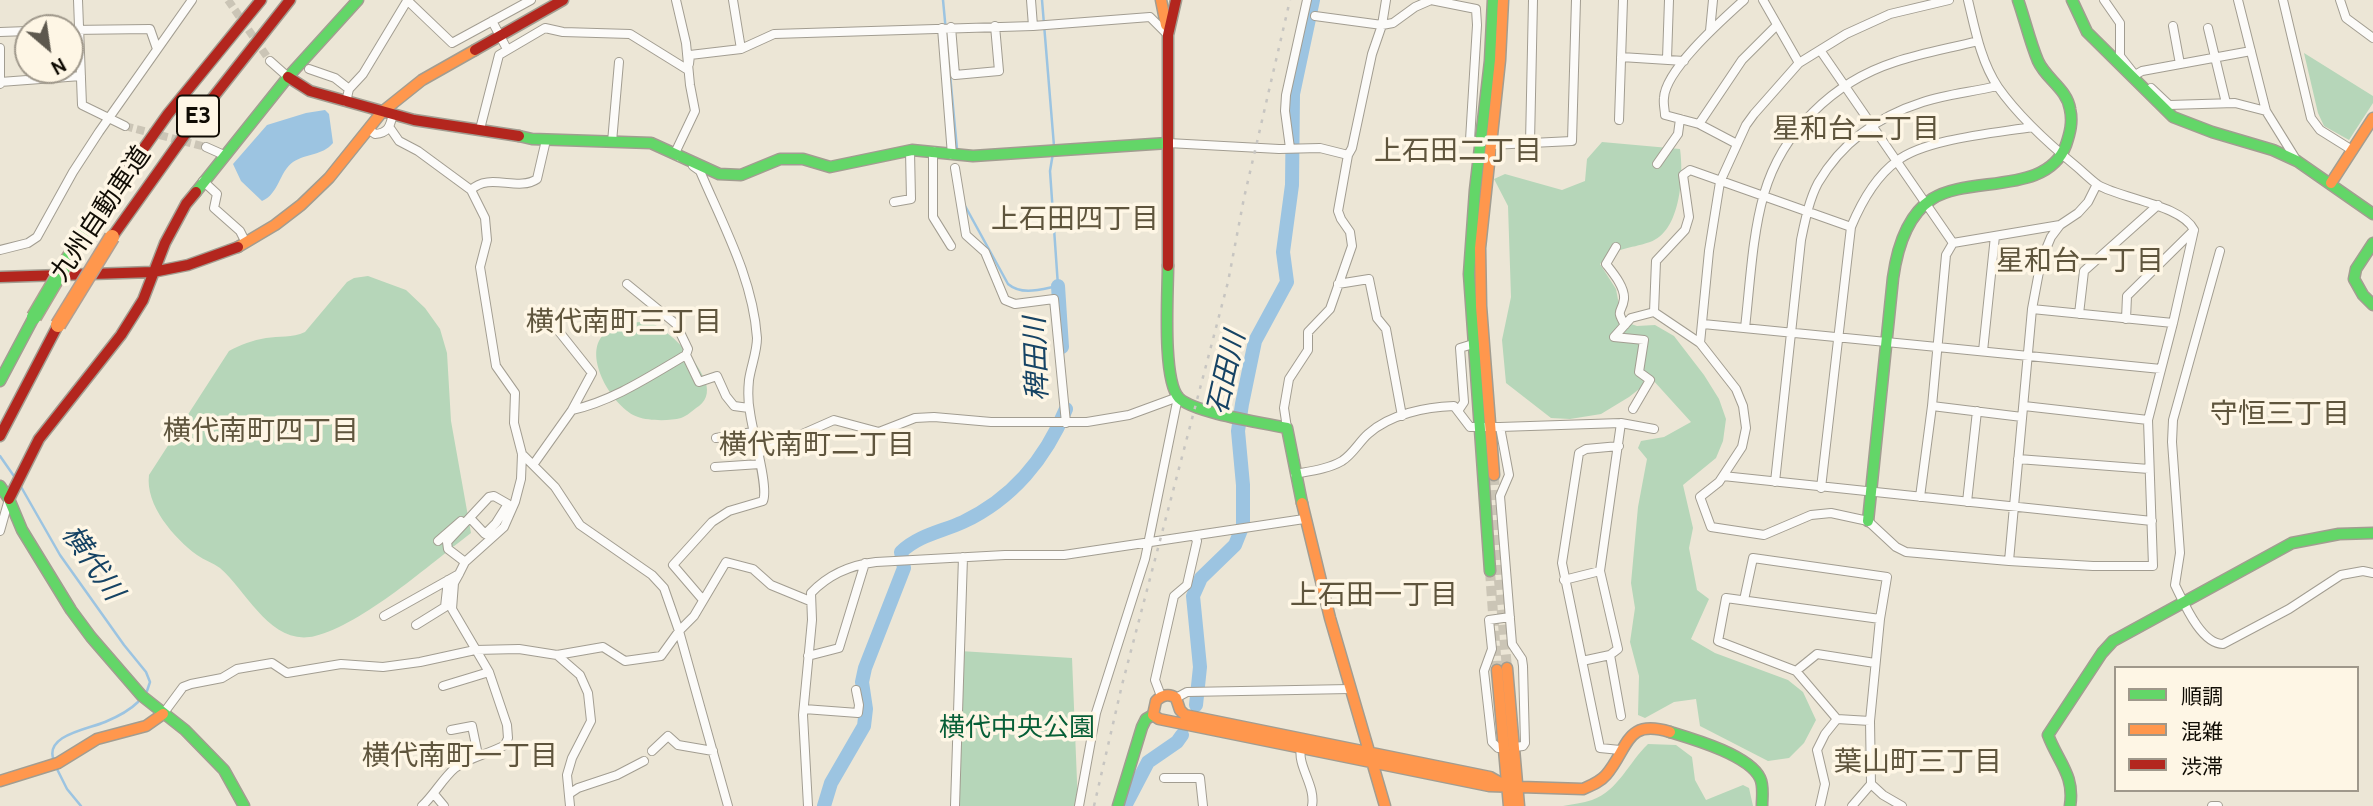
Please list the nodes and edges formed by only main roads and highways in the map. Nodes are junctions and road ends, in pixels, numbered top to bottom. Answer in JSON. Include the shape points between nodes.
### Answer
{"nodes":[{"id":1,"x":261,"y":0,"type":"edge"},
{"id":2,"x":290,"y":0,"type":"edge"},
{"id":3,"x":358,"y":0,"type":"edge"},
{"id":4,"x":563,"y":0,"type":"edge"},
{"id":5,"x":1161,"y":0,"type":"edge"},
{"id":6,"x":1176,"y":0,"type":"edge"},
{"id":7,"x":1493,"y":0,"type":"edge"},
{"id":8,"x":1503,"y":0,"type":"edge"},
{"id":9,"x":2018,"y":0,"type":"edge"},
{"id":10,"x":2072,"y":0,"type":"edge"},
{"id":11,"x":1168,"y":35,"type":"junction"},
{"id":12,"x":288,"y":78,"type":"junction"},
{"id":13,"x":388,"y":118,"type":"junction"},
{"id":14,"x":2373,"y":118,"type":"edge"},
{"id":15,"x":1168,"y":143,"type":"junction"},
{"id":16,"x":1486,"y":143,"type":"junction"},
{"id":17,"x":2331,"y":183,"type":"junction"},
{"id":18,"x":2373,"y":214,"type":"edge"},
{"id":19,"x":2373,"y":243,"type":"edge"},
{"id":20,"x":153,"y":272,"type":"junction"},
{"id":21,"x":0,"y":277,"type":"edge"},
{"id":22,"x":2373,"y":305,"type":"edge"},
{"id":23,"x":0,"y":381,"type":"edge"},
{"id":24,"x":1490,"y":427,"type":"junction"},
{"id":25,"x":0,"y":436,"type":"edge"},
{"id":26,"x":1494,"y":475,"type":"tunnel mouth"},
{"id":27,"x":0,"y":486,"type":"edge"},
{"id":28,"x":9,"y":499,"type":"junction"},
{"id":29,"x":1868,"y":521,"type":"road end"},
{"id":30,"x":2373,"y":533,"type":"edge"},
{"id":31,"x":1490,"y":571,"type":"tunnel mouth"},
{"id":32,"x":1502,"y":669,"type":"tunnel mouth"},
{"id":33,"x":163,"y":714,"type":"junction"},
{"id":34,"x":1153,"y":715,"type":"junction"},
{"id":35,"x":1370,"y":757,"type":"junction"},
{"id":36,"x":0,"y":781,"type":"edge"},
{"id":37,"x":1512,"y":787,"type":"junction"},
{"id":38,"x":244,"y":806,"type":"edge"},
{"id":39,"x":1118,"y":806,"type":"edge"},
{"id":40,"x":1385,"y":806,"type":"edge"},
{"id":41,"x":1509,"y":806,"type":"edge"},
{"id":42,"x":1519,"y":806,"type":"edge"},
{"id":43,"x":1762,"y":806,"type":"edge"},
{"id":44,"x":2070,"y":806,"type":"edge"}],
"edges":[{"from":1,"to":23,"type":"main road","name":"九州自動車道","number":"E3","bridge":true,"via":[[121,177],[83,234]]},
{"from":2,"to":25,"type":"main road","name":"九州自動車道","number":"E3","bridge":true,"via":[[196,119],[112,237],[58,325]]},
{"from":3,"to":12,"type":"main road"},
{"from":4,"to":13,"type":"main road","via":[[422,80]]},
{"from":5,"to":11,"type":"main road"},
{"from":6,"to":11,"type":"main road"},
{"from":7,"to":16,"type":"main road"},
{"from":8,"to":16,"type":"main road"},
{"from":9,"to":29,"type":"main road","via":[[2039,64],[2070,103],[2068,143],[2062,155],[2038,174],[1936,197],[1909,223],[1899,247]]},
{"from":10,"to":17,"type":"main road","via":[[2092,38],[2173,117],[2273,150]]},
{"from":11,"to":15,"type":"main road"},
{"from":12,"to":13,"type":"main road","via":[[310,92],[347,96]]},
{"from":12,"to":20,"type":"main road","via":[[186,204]]},
{"from":13,"to":15,"type":"main road","via":[[532,139],[651,143],[719,174],[741,175],[780,159],[803,159],[830,167],[910,151],[933,151],[954,159]]},
{"from":13,"to":20,"type":"main road","via":[[368,129],[329,178],[275,225],[246,243],[188,265]]},
{"from":14,"to":17,"type":"main road"},
{"from":15,"to":35,"type":"main road","via":[[1171,378],[1178,397],[1194,407],[1287,428],[1304,519]]},
{"from":16,"to":24,"type":"main road","via":[[1479,272]]},
{"from":16,"to":24,"type":"main road","via":[[1469,250],[1473,344]]},
{"from":17,"to":18,"type":"main road"},
{"from":19,"to":22,"type":"main road","via":[[2354,279]]},
{"from":20,"to":21,"type":"main road"},
{"from":20,"to":28,"type":"main road","via":[[143,300],[121,335],[39,439]]},
{"from":24,"to":26,"type":"main road"},
{"from":24,"to":31,"type":"main road"},
{"from":27,"to":28,"type":"main road"},
{"from":28,"to":33,"type":"main road","via":[[22,530],[78,619],[119,671]]},
{"from":30,"to":44,"type":"main road","via":[[2292,543],[2113,641],[2050,731],[2049,739],[2068,770]]},
{"from":32,"to":37,"type":"main road"},
{"from":33,"to":36,"type":"main road","via":[[146,726],[97,739],[58,763]]},
{"from":33,"to":38,"type":"main road","via":[[224,770]]},
{"from":34,"to":35,"type":"main road","via":[[1301,748]]},
{"from":34,"to":35,"type":"main road","via":[[1156,701],[1169,697],[1185,715]]},
{"from":34,"to":39,"type":"main road","via":[[1142,727]]},
{"from":35,"to":37,"type":"main road","via":[[1490,777]]},
{"from":35,"to":40,"type":"main road"},
{"from":37,"to":41,"type":"main road"},
{"from":37,"to":42,"type":"main road"},
{"from":37,"to":43,"type":"main road","via":[[1583,789],[1596,785],[1611,770],[1625,740],[1646,727],[1668,730],[1743,761],[1761,780]]}]}
